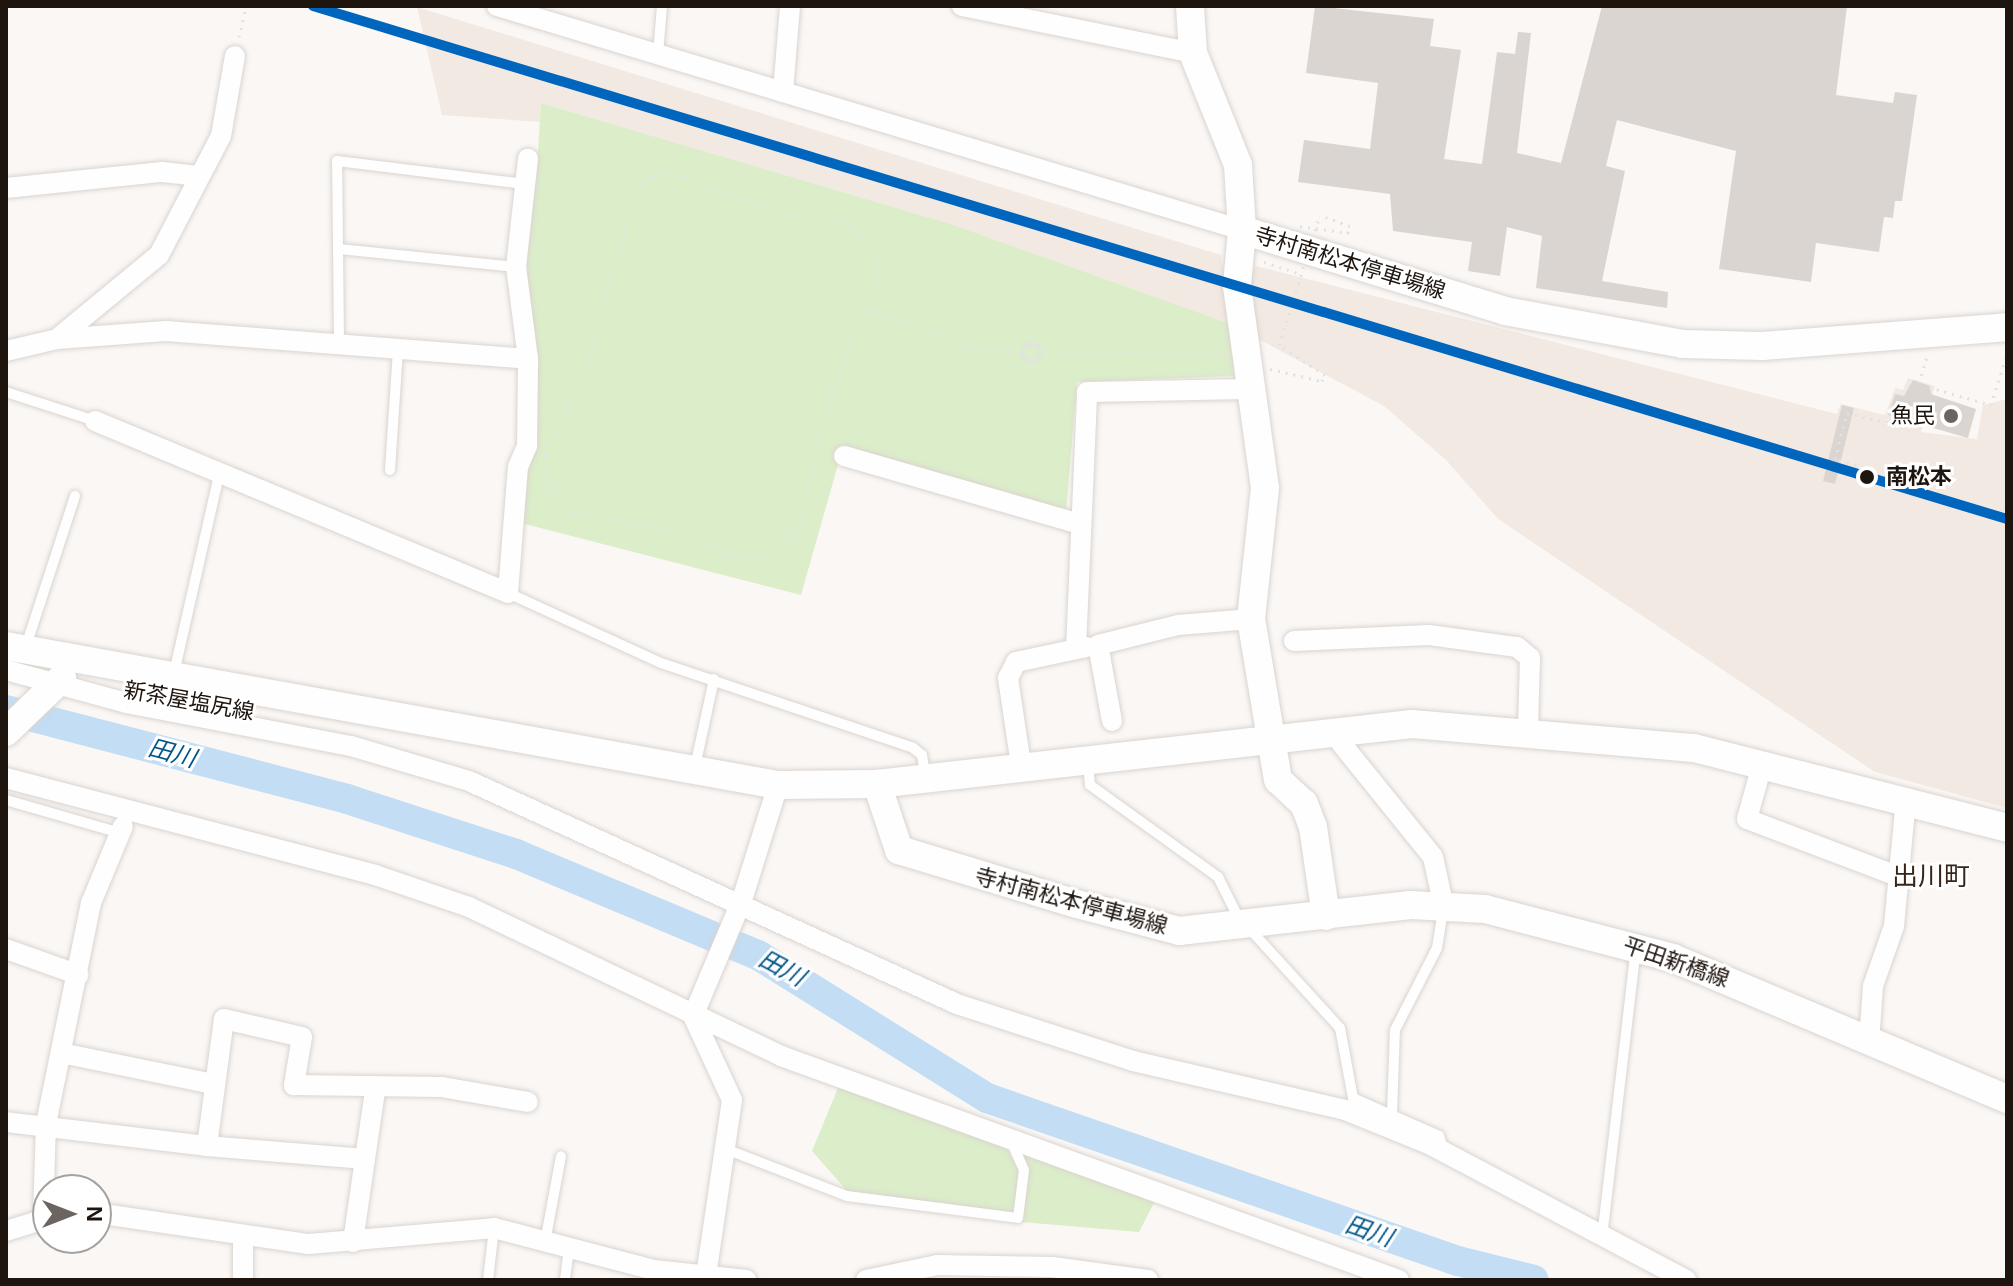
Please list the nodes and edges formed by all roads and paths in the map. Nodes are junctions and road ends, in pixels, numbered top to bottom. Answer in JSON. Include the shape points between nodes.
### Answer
{"nodes":[{"id":1,"x":246,"y":6,"type":"edge"},
{"id":2,"x":497,"y":6,"type":"edge"},
{"id":3,"x":662,"y":6,"type":"edge"},
{"id":4,"x":790,"y":6,"type":"edge"},
{"id":5,"x":962,"y":6,"type":"edge"},
{"id":6,"x":1190,"y":6,"type":"edge"},
{"id":7,"x":1193,"y":53,"type":"junction"},
{"id":8,"x":658,"y":54,"type":"junction"},
{"id":9,"x":235,"y":56,"type":"joint"},
{"id":10,"x":783,"y":92,"type":"junction"},
{"id":11,"x":528,"y":159,"type":"dead end"},
{"id":12,"x":199,"y":176,"type":"junction"},
{"id":13,"x":523,"y":184,"type":"junction"},
{"id":14,"x":6,"y":188,"type":"edge"},
{"id":15,"x":1301,"y":223,"type":"dead end"},
{"id":16,"x":1242,"y":230,"type":"junction"},
{"id":17,"x":339,"y":249,"type":"junction"},
{"id":18,"x":1264,"y":262,"type":"dead end"},
{"id":19,"x":516,"y":267,"type":"junction"},
{"id":20,"x":1301,"y":274,"type":"junction"},
{"id":21,"x":868,"y":307,"type":"junction"},
{"id":22,"x":2007,"y":327,"type":"edge"},
{"id":23,"x":57,"y":339,"type":"junction"},
{"id":24,"x":339,"y":342,"type":"junction"},
{"id":25,"x":398,"y":348,"type":"junction"},
{"id":26,"x":1929,"y":349,"type":"dead end"},
{"id":27,"x":6,"y":351,"type":"edge"},
{"id":28,"x":1040,"y":351,"type":"junction"},
{"id":29,"x":1022,"y":352,"type":"junction"},
{"id":30,"x":2007,"y":354,"type":"edge"},
{"id":31,"x":1234,"y":355,"type":"dead end"},
{"id":32,"x":528,"y":359,"type":"junction"},
{"id":33,"x":1288,"y":369,"type":"dead end"},
{"id":34,"x":1919,"y":383,"type":"dead end"},
{"id":35,"x":1929,"y":387,"type":"dead end"},
{"id":36,"x":1250,"y":389,"type":"junction"},
{"id":37,"x":6,"y":392,"type":"edge"},
{"id":38,"x":1906,"y":420,"type":"dead end"},
{"id":39,"x":95,"y":421,"type":"joint"},
{"id":40,"x":844,"y":456,"type":"dead end"},
{"id":41,"x":1864,"y":467,"type":"dead end"},
{"id":42,"x":221,"y":469,"type":"junction"},
{"id":43,"x":390,"y":470,"type":"dead end"},
{"id":44,"x":75,"y":496,"type":"dead end"},
{"id":45,"x":1079,"y":524,"type":"junction"},
{"id":46,"x":508,"y":593,"type":"junction"},
{"id":47,"x":1251,"y":619,"type":"junction"},
{"id":48,"x":1294,"y":641,"type":"dead end"},
{"id":49,"x":1098,"y":645,"type":"junction"},
{"id":50,"x":1076,"y":649,"type":"junction"},
{"id":51,"x":10,"y":657,"type":"edge"},
{"id":52,"x":714,"y":679,"type":"junction"},
{"id":53,"x":172,"y":680,"type":"junction"},
{"id":54,"x":55,"y":683,"type":"junction"},
{"id":55,"x":393,"y":720,"type":"junction"},
{"id":56,"x":1112,"y":721,"type":"dead end"},
{"id":57,"x":1528,"y":729,"type":"junction"},
{"id":58,"x":6,"y":732,"type":"edge"},
{"id":59,"x":1271,"y":735,"type":"junction"},
{"id":60,"x":1341,"y":743,"type":"dead end"},
{"id":61,"x":1086,"y":757,"type":"junction"},
{"id":62,"x":1021,"y":765,"type":"junction"},
{"id":63,"x":1762,"y":765,"type":"junction"},
{"id":64,"x":694,"y":772,"type":"junction"},
{"id":65,"x":925,"y":777,"type":"junction"},
{"id":66,"x":6,"y":778,"type":"edge"},
{"id":67,"x":27,"y":782,"type":"junction"},
{"id":68,"x":877,"y":784,"type":"junction"},
{"id":69,"x":778,"y":785,"type":"junction"},
{"id":70,"x":1906,"y":799,"type":"junction"},
{"id":71,"x":6,"y":800,"type":"edge"},
{"id":72,"x":157,"y":818,"type":"junction"},
{"id":73,"x":2007,"y":828,"type":"edge"},
{"id":74,"x":122,"y":830,"type":"junction"},
{"id":75,"x":1900,"y":877,"type":"junction"},
{"id":76,"x":1443,"y":903,"type":"junction"},
{"id":77,"x":737,"y":910,"type":"junction"},
{"id":78,"x":1326,"y":916,"type":"junction"},
{"id":79,"x":1246,"y":926,"type":"junction"},
{"id":80,"x":1636,"y":947,"type":"junction"},
{"id":81,"x":6,"y":949,"type":"edge"},
{"id":82,"x":79,"y":975,"type":"junction"},
{"id":83,"x":693,"y":1013,"type":"junction"},
{"id":84,"x":1869,"y":1042,"type":"junction"},
{"id":85,"x":61,"y":1053,"type":"junction"},
{"id":86,"x":214,"y":1084,"type":"junction"},
{"id":87,"x":375,"y":1091,"type":"junction"},
{"id":88,"x":2007,"y":1099,"type":"edge"},
{"id":89,"x":528,"y":1102,"type":"dead end"},
{"id":90,"x":1392,"y":1114,"type":"junction"},
{"id":91,"x":6,"y":1122,"type":"edge"},
{"id":92,"x":46,"y":1124,"type":"junction"},
{"id":93,"x":1011,"y":1141,"type":"junction"},
{"id":94,"x":207,"y":1146,"type":"junction"},
{"id":95,"x":722,"y":1147,"type":"junction"},
{"id":96,"x":1444,"y":1152,"type":"junction"},
{"id":97,"x":561,"y":1156,"type":"dead end"},
{"id":98,"x":365,"y":1159,"type":"junction"},
{"id":99,"x":45,"y":1174,"type":"edge"},
{"id":100,"x":112,"y":1216,"type":"edge"},
{"id":101,"x":32,"y":1222,"type":"edge"},
{"id":102,"x":494,"y":1228,"type":"junction"},
{"id":103,"x":6,"y":1231,"type":"edge"},
{"id":104,"x":546,"y":1237,"type":"junction"},
{"id":105,"x":1602,"y":1237,"type":"junction"},
{"id":106,"x":243,"y":1238,"type":"junction"},
{"id":107,"x":353,"y":1242,"type":"junction"},
{"id":108,"x":570,"y":1244,"type":"junction"},
{"id":109,"x":982,"y":1274,"type":"edge"},
{"id":110,"x":1084,"y":1275,"type":"edge"},
{"id":111,"x":706,"y":1276,"type":"junction"},
{"id":112,"x":243,"y":1280,"type":"edge"},
{"id":113,"x":488,"y":1280,"type":"edge"},
{"id":114,"x":565,"y":1280,"type":"edge"},
{"id":115,"x":742,"y":1280,"type":"edge"},
{"id":116,"x":866,"y":1280,"type":"edge"},
{"id":117,"x":1148,"y":1280,"type":"edge"},
{"id":118,"x":1399,"y":1280,"type":"edge"},
{"id":119,"x":1686,"y":1280,"type":"edge"}],
"edges":[{"from":1,"to":9,"type":"path"},
{"from":2,"to":8,"type":"street"},
{"from":3,"to":8,"type":"lane"},
{"from":4,"to":10,"type":"street"},
{"from":5,"to":7,"type":"street"},
{"from":6,"to":7,"type":"main road"},
{"from":7,"to":16,"type":"main road","via":[[1238,165]]},
{"from":8,"to":10,"type":"street"},
{"from":9,"to":12,"type":"street","via":[[221,136]]},
{"from":10,"to":16,"type":"street"},
{"from":11,"to":13,"type":"street"},
{"from":12,"to":14,"type":"street","via":[[162,172]]},
{"from":12,"to":23,"type":"street","via":[[159,255]]},
{"from":13,"to":17,"type":"lane","via":[[337,161]]},
{"from":13,"to":19,"type":"street"},
{"from":15,"to":20,"type":"path","bridge":true,"via":[[1348,233],[1350,226],[1320,215]]},
{"from":16,"to":22,"type":"main road","name":"寺村南松本停車場線","via":[[1505,311],[1683,344],[1762,346]]},
{"from":16,"to":36,"type":"main road","name":"寺村南松本停車場線","via":[[1237,285]]},
{"from":17,"to":19,"type":"lane"},
{"from":17,"to":24,"type":"lane"},
{"from":18,"to":20,"type":"path"},
{"from":19,"to":32,"type":"street"},
{"from":20,"to":33,"type":"path","bridge":true,"via":[[1279,345],[1325,375],[1322,381]]},
{"from":21,"to":21,"type":"path","via":[[828,399],[800,530],[773,559],[732,555],[661,527],[571,512],[549,491],[545,455],[582,376],[639,185],[648,177],[686,176],[763,211],[836,218],[857,228],[876,256]]},
{"from":21,"to":29,"type":"path","via":[[970,349]]},
{"from":23,"to":24,"type":"street","via":[[166,331]]},
{"from":23,"to":27,"type":"street"},
{"from":24,"to":25,"type":"street"},
{"from":25,"to":32,"type":"street"},
{"from":25,"to":43,"type":"lane"},
{"from":26,"to":34,"type":"path"},
{"from":28,"to":29,"type":"path","via":[[1029,343]]},
{"from":28,"to":29,"type":"path","via":[[1031,362]]},
{"from":28,"to":31,"type":"path"},
{"from":30,"to":35,"type":"path","via":[[1991,405]]},
{"from":32,"to":46,"type":"street","via":[[527,446],[518,467]]},
{"from":36,"to":45,"type":"street","via":[[1087,392]]},
{"from":36,"to":47,"type":"main road","name":"寺村南松本停車場線","via":[[1265,488]]},
{"from":37,"to":39,"type":"lane"},
{"from":38,"to":41,"type":"path","via":[[1904,427],[1847,413],[1835,459]]},
{"from":39,"to":42,"type":"street"},
{"from":40,"to":45,"type":"street"},
{"from":42,"to":46,"type":"street"},
{"from":42,"to":53,"type":"lane"},
{"from":44,"to":51,"type":"lane"},
{"from":45,"to":50,"type":"street"},
{"from":46,"to":52,"type":"lane","via":[[661,663]]},
{"from":47,"to":49,"type":"street","via":[[1178,625]]},
{"from":47,"to":59,"type":"main road","name":"寺村南松本停車場線"},
{"from":48,"to":57,"type":"street","via":[[1429,635],[1517,647],[1530,658]]},
{"from":49,"to":50,"type":"street"},
{"from":49,"to":56,"type":"street"},
{"from":50,"to":62,"type":"street","via":[[1016,662],[1008,678]]},
{"from":51,"to":53,"type":"main road"},
{"from":51,"to":54,"type":"main road","name":"新茶屋塩尻線"},
{"from":52,"to":64,"type":"lane"},
{"from":52,"to":65,"type":"lane","via":[[913,748],[922,755]]},
{"from":53,"to":55,"type":"main road"},
{"from":54,"to":55,"type":"main road","name":"新茶屋塩尻線","via":[[314,724]]},
{"from":54,"to":58,"type":"main road"},
{"from":54,"to":77,"type":"street","via":[[420,764],[517,800]]},
{"from":55,"to":64,"type":"main road"},
{"from":57,"to":59,"type":"main road","via":[[1412,724]]},
{"from":57,"to":63,"type":"main road","via":[[1642,740]]},
{"from":59,"to":61,"type":"main road"},
{"from":59,"to":78,"type":"main road","name":"寺村南松本停車場線","via":[[1278,780],[1304,804],[1313,827]]},
{"from":60,"to":76,"type":"street","via":[[1433,857]]},
{"from":61,"to":62,"type":"main road"},
{"from":61,"to":79,"type":"lane","via":[[1090,785],[1218,877]]},
{"from":62,"to":65,"type":"main road"},
{"from":63,"to":70,"type":"main road"},
{"from":63,"to":75,"type":"street","via":[[1747,819]]},
{"from":64,"to":69,"type":"main road"},
{"from":65,"to":68,"type":"main road"},
{"from":66,"to":67,"type":"street"},
{"from":67,"to":72,"type":"street"},
{"from":67,"to":74,"type":"street","via":[[42,796]]},
{"from":68,"to":69,"type":"main road"},
{"from":68,"to":79,"type":"main road","name":"寺村南松本停車場線","via":[[889,836],[916,858],[1179,931]]},
{"from":69,"to":77,"type":"street"},
{"from":70,"to":73,"type":"main road"},
{"from":70,"to":75,"type":"street"},
{"from":71,"to":74,"type":"lane"},
{"from":72,"to":74,"type":"street"},
{"from":72,"to":83,"type":"street","via":[[469,907]]},
{"from":74,"to":82,"type":"street","via":[[91,903]]},
{"from":75,"to":84,"type":"street","via":[[1873,986]]},
{"from":76,"to":78,"type":"main road","name":"平田新橋線"},
{"from":76,"to":80,"type":"main road","name":"平田新橋線"},
{"from":76,"to":90,"type":"lane","via":[[1437,948],[1395,1030]]},
{"from":77,"to":83,"type":"street"},
{"from":77,"to":96,"type":"street","via":[[957,1004],[1133,1061],[1345,1110]]},
{"from":78,"to":79,"type":"main road","name":"寺村南松本停車場線"},
{"from":79,"to":90,"type":"lane","via":[[1340,1028],[1353,1098]]},
{"from":80,"to":84,"type":"main road","name":"平田新橋線"},
{"from":80,"to":105,"type":"lane"},
{"from":81,"to":82,"type":"street"},
{"from":82,"to":85,"type":"street"},
{"from":83,"to":93,"type":"street"},
{"from":83,"to":95,"type":"street","via":[[732,1100]]},
{"from":84,"to":88,"type":"main road","name":"平田新橋線"},
{"from":85,"to":86,"type":"street"},
{"from":85,"to":92,"type":"street"},
{"from":86,"to":87,"type":"street","via":[[224,1019],[302,1037],[294,1085]]},
{"from":86,"to":94,"type":"street"},
{"from":87,"to":89,"type":"street","via":[[442,1087]]},
{"from":87,"to":98,"type":"street"},
{"from":90,"to":96,"type":"lane","via":[[1439,1136]]},
{"from":91,"to":92,"type":"street"},
{"from":92,"to":94,"type":"street"},
{"from":92,"to":99,"type":"street"},
{"from":93,"to":95,"type":"lane","via":[[1024,1170],[1018,1218],[847,1196]]},
{"from":93,"to":118,"type":"street"},
{"from":94,"to":98,"type":"street"},
{"from":95,"to":111,"type":"street"},
{"from":96,"to":105,"type":"street"},
{"from":97,"to":104,"type":"lane"},
{"from":98,"to":107,"type":"street"},
{"from":100,"to":106,"type":"street"},
{"from":101,"to":103,"type":"street"},
{"from":102,"to":104,"type":"street"},
{"from":102,"to":107,"type":"street"},
{"from":102,"to":113,"type":"lane"},
{"from":104,"to":108,"type":"street"},
{"from":105,"to":119,"type":"street"},
{"from":106,"to":107,"type":"street"},
{"from":106,"to":112,"type":"street"},
{"from":108,"to":111,"type":"street","via":[[654,1270]]},
{"from":108,"to":114,"type":"lane"},
{"from":109,"to":110,"type":"street"},
{"from":109,"to":116,"type":"street","via":[[937,1265]]},
{"from":110,"to":117,"type":"street"},
{"from":111,"to":115,"type":"street"}]}
